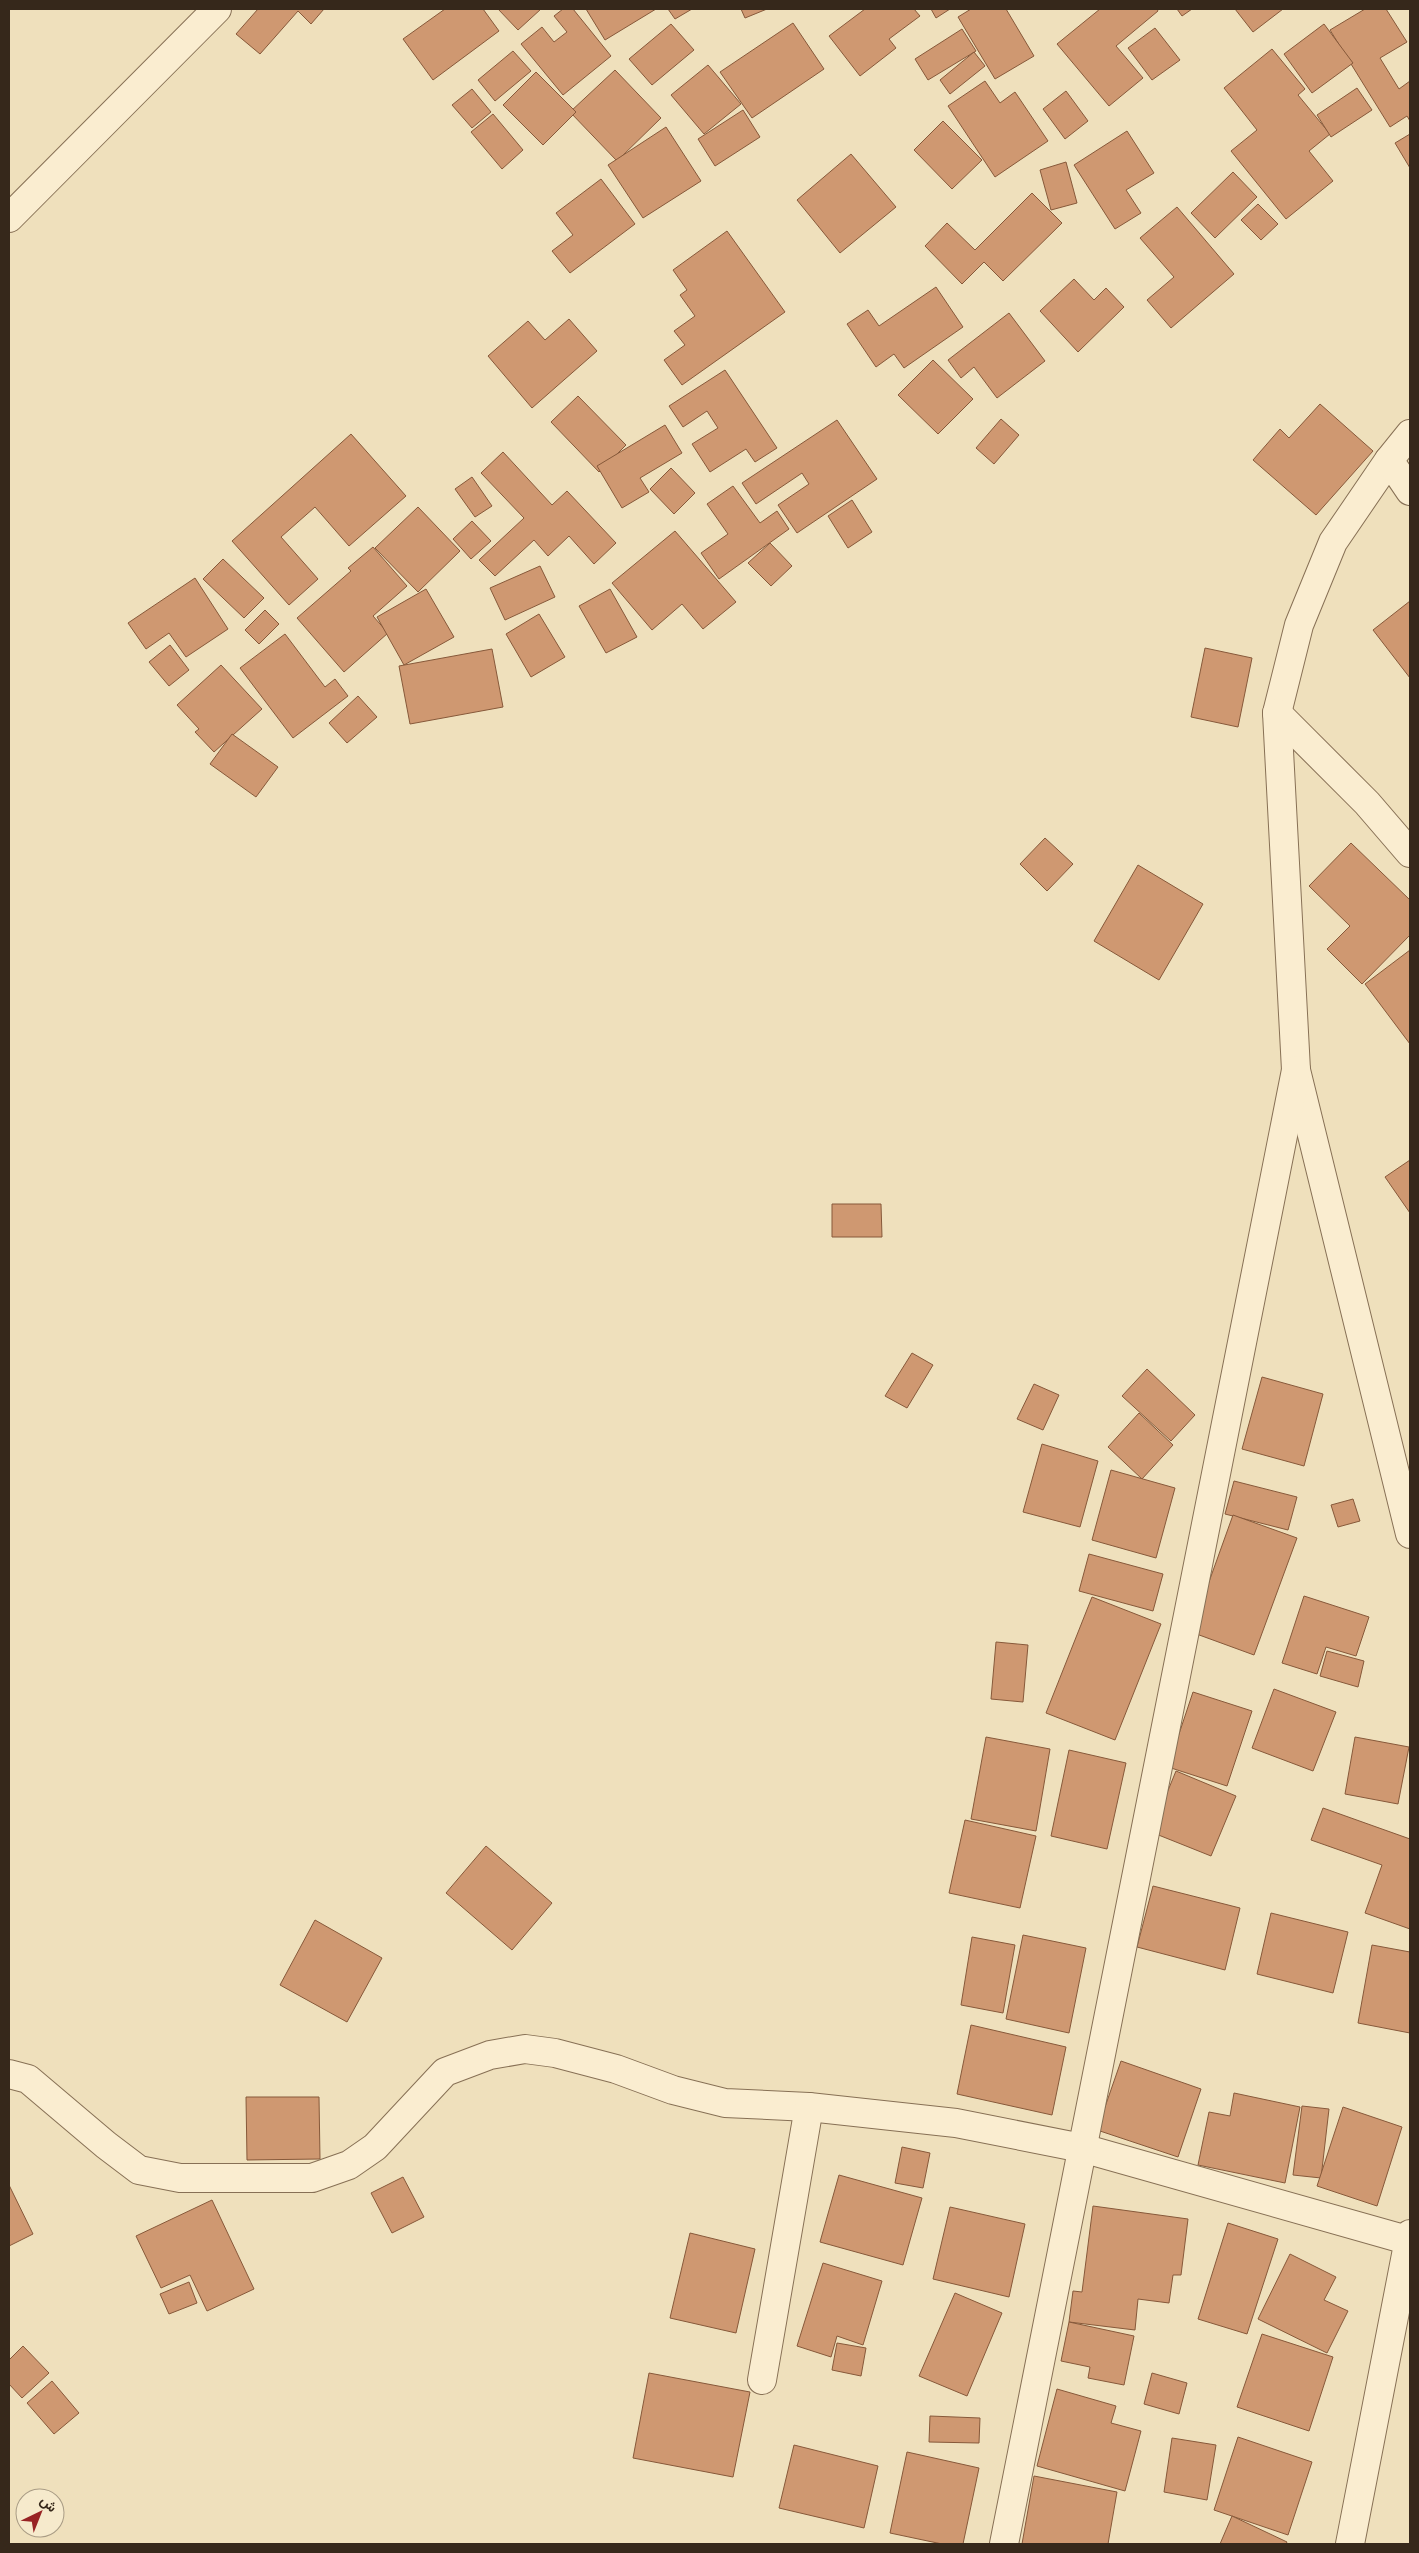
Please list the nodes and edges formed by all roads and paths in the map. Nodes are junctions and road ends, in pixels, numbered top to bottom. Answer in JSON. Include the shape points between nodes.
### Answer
{"nodes":[{"id":1,"x":217,"y":9,"type":"edge"},
{"id":2,"x":9,"y":218,"type":"edge"},
{"id":3,"x":1410,"y":434,"type":"edge"},
{"id":4,"x":1389,"y":460,"type":"junction"},
{"id":5,"x":1410,"y":490,"type":"edge"},
{"id":6,"x":1277,"y":713,"type":"junction"},
{"id":7,"x":1410,"y":853,"type":"edge"},
{"id":8,"x":1296,"y":1070,"type":"junction"},
{"id":9,"x":1407,"y":1502,"type":"edge"},
{"id":10,"x":1410,"y":1534,"type":"edge"},
{"id":11,"x":9,"y":2074,"type":"edge"},
{"id":12,"x":809,"y":2107,"type":"junction"},
{"id":13,"x":1082,"y":2148,"type":"junction"},
{"id":14,"x":1409,"y":2237,"type":"edge"},
{"id":15,"x":762,"y":2380,"type":"dead end"},
{"id":16,"x":1004,"y":2544,"type":"edge"},
{"id":17,"x":1350,"y":2544,"type":"edge"}],
"edges":[{"from":1,"to":2,"type":"street"},
{"from":3,"to":4,"type":"street"},
{"from":4,"to":5,"type":"street"},
{"from":4,"to":6,"type":"street","via":[[1333,542],[1299,625]]},
{"from":6,"to":7,"type":"street","via":[[1367,803]]},
{"from":6,"to":8,"type":"street"},
{"from":8,"to":9,"type":"street"},
{"from":8,"to":13,"type":"street"},
{"from":9,"to":10,"type":"street"},
{"from":11,"to":12,"type":"street","via":[[28,2079],[139,2170],[180,2178],[312,2178],[349,2164],[375,2147],[446,2072],[490,2055],[524,2050],[555,2052],[725,2104]]},
{"from":12,"to":13,"type":"street","via":[[956,2123]]},
{"from":12,"to":15,"type":"street"},
{"from":13,"to":14,"type":"street"},
{"from":13,"to":16,"type":"street"},
{"from":14,"to":17,"type":"street"}]}
